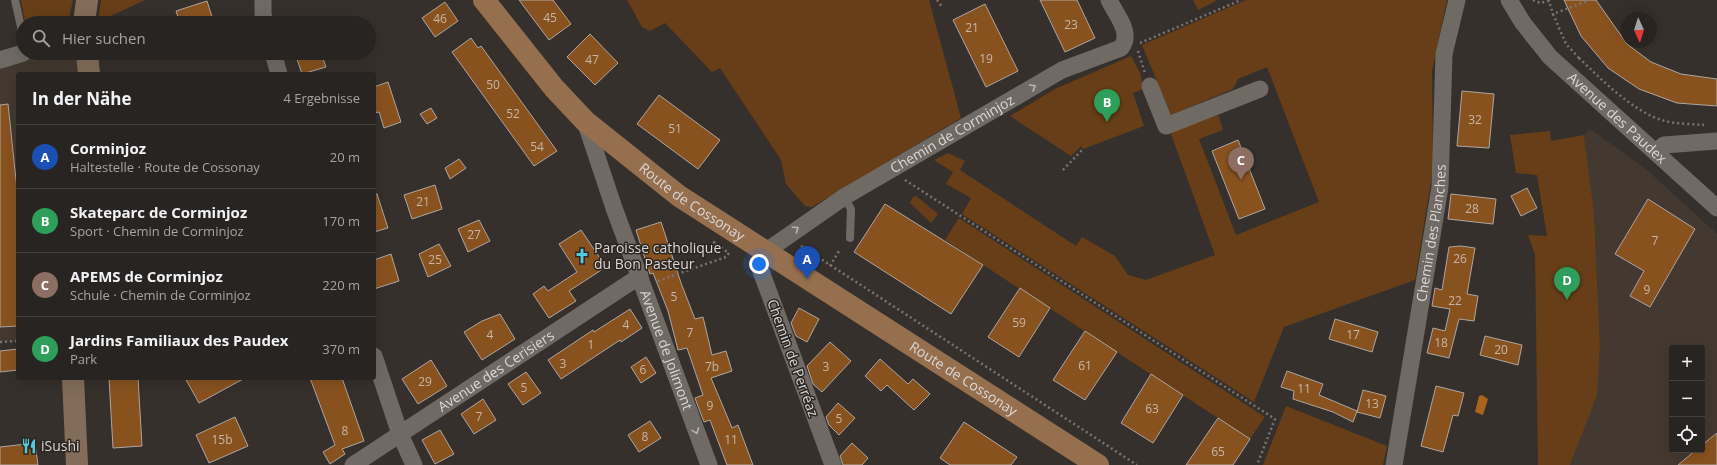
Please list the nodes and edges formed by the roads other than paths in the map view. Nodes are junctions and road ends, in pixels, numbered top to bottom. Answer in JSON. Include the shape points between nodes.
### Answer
{"nodes":[{"id":1,"x":15,"y":0,"type":"edge"},
{"id":2,"x":87,"y":0,"type":"edge"},
{"id":3,"x":263,"y":0,"type":"edge"},
{"id":4,"x":484,"y":0,"type":"edge"},
{"id":5,"x":1109,"y":0,"type":"edge"},
{"id":6,"x":1457,"y":0,"type":"edge"},
{"id":7,"x":1509,"y":0,"type":"edge"},
{"id":8,"x":19,"y":16,"type":"edge"},
{"id":9,"x":85,"y":16,"type":"edge"},
{"id":10,"x":263,"y":16,"type":"edge"},
{"id":11,"x":16,"y":55,"type":"edge"},
{"id":12,"x":0,"y":60,"type":"edge"},
{"id":13,"x":88,"y":60,"type":"edge"},
{"id":14,"x":275,"y":60,"type":"edge"},
{"id":15,"x":89,"y":72,"type":"edge"},
{"id":16,"x":278,"y":72,"type":"edge"},
{"id":17,"x":1150,"y":86,"type":"road end"},
{"id":18,"x":1260,"y":89,"type":"dead end"},
{"id":19,"x":585,"y":121,"type":"junction"},
{"id":20,"x":1717,"y":141,"type":"edge"},
{"id":21,"x":1656,"y":152,"type":"junction"},
{"id":22,"x":844,"y":196,"type":"junction"},
{"id":23,"x":1717,"y":208,"type":"edge"},
{"id":24,"x":850,"y":238,"type":"dead end"},
{"id":25,"x":765,"y":252,"type":"junction"},
{"id":26,"x":642,"y":281,"type":"junction"},
{"id":27,"x":376,"y":362,"type":"edge"},
{"id":28,"x":73,"y":380,"type":"edge"},
{"id":29,"x":400,"y":434,"type":"junction"},
{"id":30,"x":77,"y":465,"type":"edge"},
{"id":31,"x":353,"y":465,"type":"edge"},
{"id":32,"x":414,"y":465,"type":"edge"},
{"id":33,"x":709,"y":465,"type":"edge"},
{"id":34,"x":833,"y":465,"type":"edge"},
{"id":35,"x":1098,"y":465,"type":"edge"},
{"id":36,"x":1394,"y":465,"type":"edge"}],
"edges":[{"from":1,"to":8,"type":"lane"},
{"from":2,"to":9,"type":"street"},
{"from":3,"to":10,"type":"street"},
{"from":4,"to":19,"type":"main road","name":"Route de Cossonay","via":[[554,88]]},
{"from":22,"to":5,"type":"street","name":"Chemin de Corminjoz","one_way":true,"via":[[1062,70],[1121,48],[1126,41],[1126,34]]},
{"from":6,"to":36,"type":"street","name":"Chemin des Planches","via":[[1444,54],[1440,187]]},
{"from":7,"to":21,"type":"street","name":"Avenue des Paudex","via":[[1523,23],[1550,57]]},
{"from":11,"to":12,"type":"street"},
{"from":13,"to":15,"type":"street"},
{"from":14,"to":16,"type":"street"},
{"from":17,"to":18,"type":"street","via":[[1166,126]]},
{"from":19,"to":25,"type":"main road","name":"Route de Cossonay","via":[[679,196]]},
{"from":19,"to":26,"type":"street","name":"Avenue de Jolimont","via":[[589,140]]},
{"from":20,"to":21,"type":"street","via":[[1664,145]]},
{"from":21,"to":23,"type":"street","name":"Avenue des Paudex"},
{"from":22,"to":24,"type":"lane","via":[[851,209]]},
{"from":25,"to":22,"type":"street","name":"Chemin de Corminjoz","one_way":true},
{"from":25,"to":34,"type":"street","name":"Chemin de Perréaz","via":[[759,266]]},
{"from":25,"to":35,"type":"main road","name":"Route de Cossonay"},
{"from":26,"to":29,"type":"street","name":"Avenue des Cerisiers"},
{"from":26,"to":33,"type":"street","name":"Avenue de Jolimont","one_way":true},
{"from":27,"to":29,"type":"street"},
{"from":28,"to":30,"type":"street"},
{"from":29,"to":31,"type":"street","name":"Avenue des Cerisiers"},
{"from":29,"to":32,"type":"street"}]}
